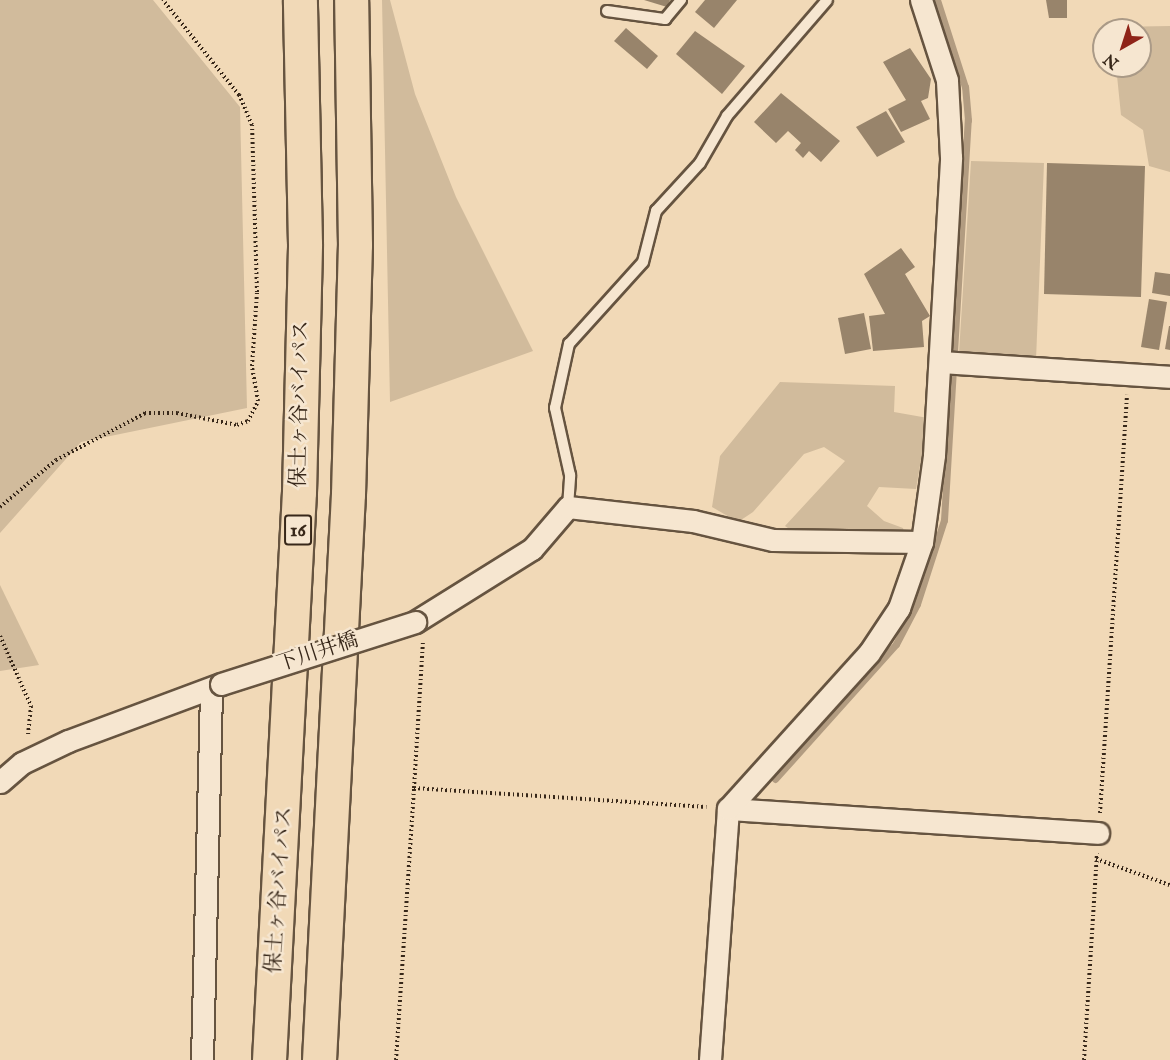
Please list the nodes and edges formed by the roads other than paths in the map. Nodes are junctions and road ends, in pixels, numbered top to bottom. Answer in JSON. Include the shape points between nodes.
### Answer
{"nodes":[{"id":1,"x":300,"y":0,"type":"edge"},
{"id":2,"x":351,"y":0,"type":"edge"},
{"id":3,"x":681,"y":0,"type":"edge"},
{"id":4,"x":827,"y":0,"type":"edge"},
{"id":5,"x":921,"y":0,"type":"edge"},
{"id":6,"x":607,"y":11,"type":"dead end"},
{"id":7,"x":940,"y":362,"type":"junction"},
{"id":8,"x":1170,"y":377,"type":"edge"},
{"id":9,"x":568,"y":507,"type":"junction"},
{"id":10,"x":922,"y":542,"type":"junction"},
{"id":11,"x":216,"y":687,"type":"junction"},
{"id":12,"x":0,"y":782,"type":"edge"},
{"id":13,"x":728,"y":809,"type":"junction"},
{"id":14,"x":1098,"y":833,"type":"road end"},
{"id":15,"x":202,"y":1060,"type":"edge"},
{"id":16,"x":269,"y":1060,"type":"edge"},
{"id":17,"x":319,"y":1060,"type":"edge"},
{"id":18,"x":710,"y":1060,"type":"edge"}],
"edges":[{"from":1,"to":16,"type":"highway","name":"保土ヶ谷バイパス","number":"16","via":[[305,244],[299,492]]},
{"from":2,"to":17,"type":"highway","via":[[354,245],[348,494]]},
{"from":3,"to":6,"type":"lane","via":[[665,19]]},
{"from":4,"to":9,"type":"lane","via":[[727,116],[700,163],[656,211],[643,262],[569,344],[555,408],[570,476]]},
{"from":5,"to":7,"type":"street","via":[[947,80],[951,157]]},
{"from":7,"to":8,"type":"street"},
{"from":7,"to":10,"type":"street"},
{"from":9,"to":10,"type":"street","via":[[693,521],[773,540]]},
{"from":9,"to":11,"type":"street","name":"下川井橋","bridge":true,"via":[[532,549],[419,619]]},
{"from":10,"to":13,"type":"street","via":[[899,608],[869,654]]},
{"from":11,"to":12,"type":"street","name":"下川井橋","via":[[22,763]]},
{"from":11,"to":15,"type":"street"},
{"from":13,"to":14,"type":"street"},
{"from":13,"to":18,"type":"street"}]}
